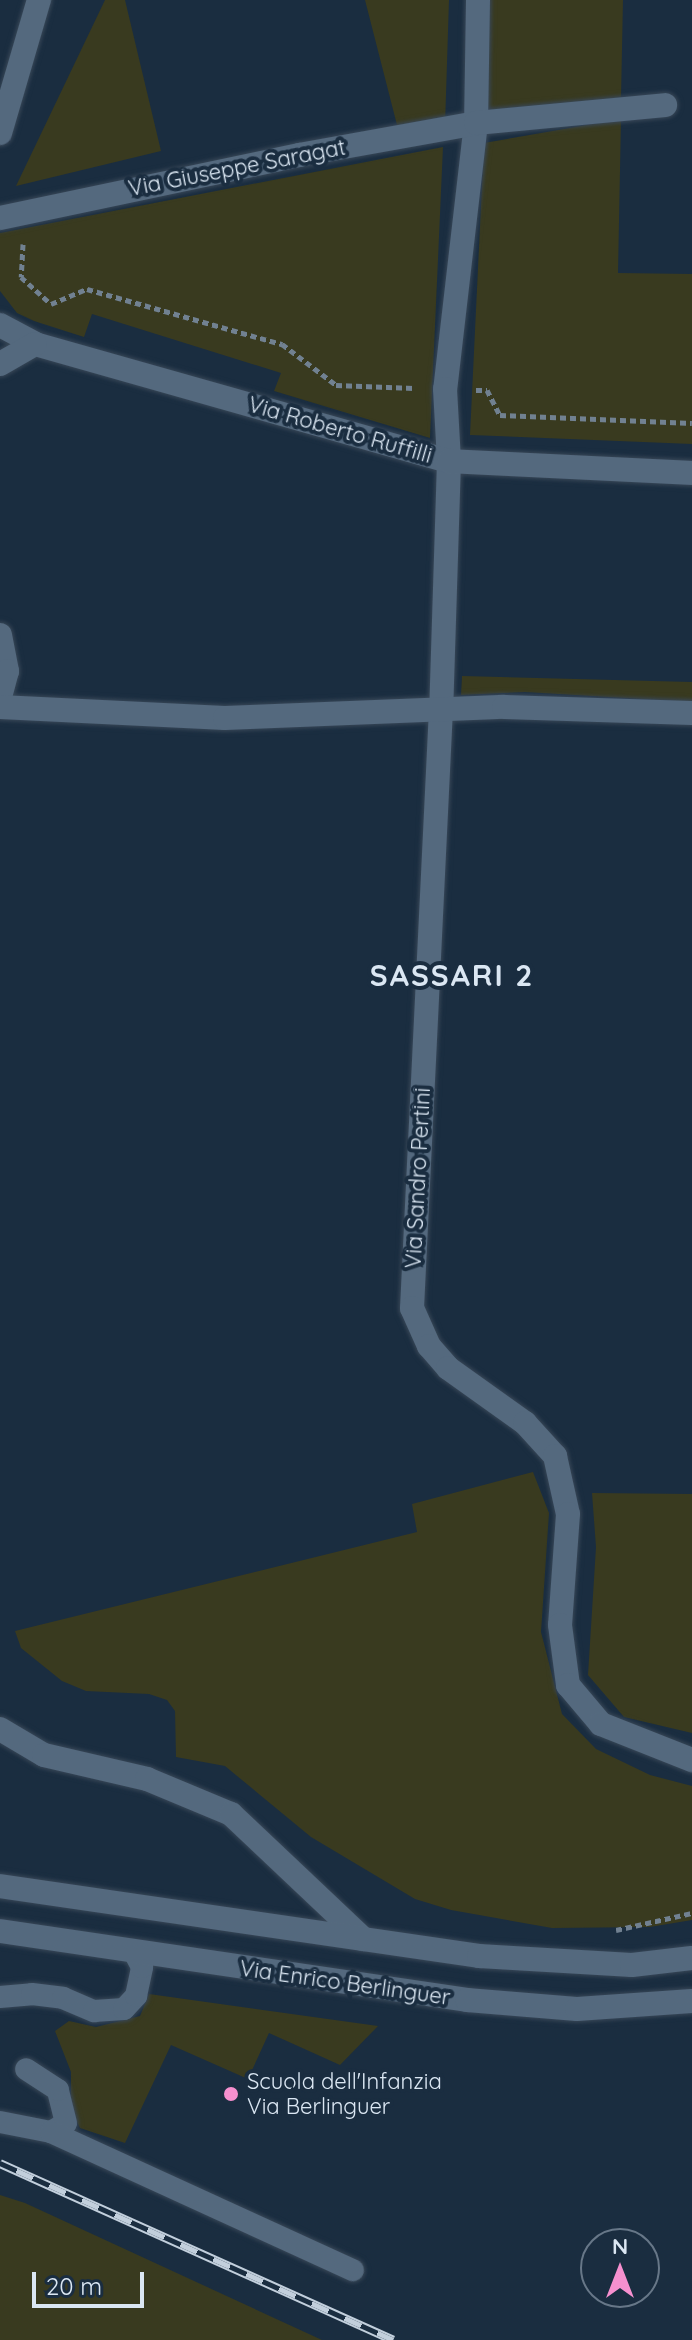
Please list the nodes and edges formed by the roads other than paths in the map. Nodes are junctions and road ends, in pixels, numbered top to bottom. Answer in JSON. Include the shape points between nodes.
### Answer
{"nodes":[{"id":1,"x":39,"y":0,"type":"edge"},
{"id":2,"x":478,"y":0,"type":"edge"},
{"id":3,"x":665,"y":105,"type":"dead end"},
{"id":4,"x":476,"y":123,"type":"junction"},
{"id":5,"x":0,"y":133,"type":"edge"},
{"id":6,"x":0,"y":218,"type":"edge"},
{"id":7,"x":0,"y":325,"type":"edge"},
{"id":8,"x":35,"y":344,"type":"junction"},
{"id":9,"x":0,"y":364,"type":"edge"},
{"id":10,"x":449,"y":461,"type":"junction"},
{"id":11,"x":692,"y":473,"type":"edge"},
{"id":12,"x":0,"y":635,"type":"edge"},
{"id":13,"x":0,"y":697,"type":"edge"},
{"id":14,"x":0,"y":707,"type":"edge"},
{"id":15,"x":441,"y":709,"type":"junction"},
{"id":16,"x":692,"y":713,"type":"edge"},
{"id":17,"x":0,"y":1729,"type":"edge"},
{"id":18,"x":692,"y":1760,"type":"edge"},
{"id":19,"x":0,"y":1886,"type":"edge"},
{"id":20,"x":0,"y":1931,"type":"edge"},
{"id":21,"x":363,"y":1939,"type":"junction"},
{"id":22,"x":135,"y":1954,"type":"junction"},
{"id":23,"x":692,"y":1958,"type":"edge"},
{"id":24,"x":0,"y":1997,"type":"edge"},
{"id":25,"x":692,"y":2001,"type":"edge"},
{"id":26,"x":26,"y":2069,"type":"dead end"},
{"id":27,"x":0,"y":2122,"type":"edge"},
{"id":28,"x":51,"y":2132,"type":"junction"},
{"id":29,"x":353,"y":2270,"type":"dead end"}],
"edges":[{"from":1,"to":5,"type":"street"},
{"from":2,"to":4,"type":"street"},
{"from":3,"to":4,"type":"street","name":"Via Giuseppe Saragat"},
{"from":4,"to":6,"type":"street","name":"Via Giuseppe Saragat"},
{"from":4,"to":10,"type":"street","via":[[445,389]]},
{"from":7,"to":8,"type":"street","name":"Via Roberto Ruffilli"},
{"from":8,"to":9,"type":"street"},
{"from":8,"to":10,"type":"street","name":"Via Roberto Ruffilli"},
{"from":10,"to":11,"type":"street","name":"Via Roberto Ruffilli"},
{"from":10,"to":15,"type":"street","name":"Via Sandro Pertini"},
{"from":12,"to":13,"type":"street","via":[[7,671]]},
{"from":14,"to":15,"type":"street","via":[[225,718]]},
{"from":15,"to":16,"type":"street"},
{"from":15,"to":18,"type":"street","name":"Via Sandro Pertini","via":[[412,1308],[429,1346],[448,1368],[525,1423],[555,1456],[568,1514],[560,1655],[568,1685],[601,1724]]},
{"from":17,"to":21,"type":"street","via":[[44,1755],[147,1779],[231,1814]]},
{"from":19,"to":21,"type":"street","name":"Via Enrico Berlinguer"},
{"from":20,"to":22,"type":"street","name":"Via Enrico Berlinguer"},
{"from":21,"to":23,"type":"street","name":"Via Enrico Berlinguer","via":[[479,1956],[617,1964]]},
{"from":22,"to":24,"type":"lane","via":[[142,1967],[136,1996],[124,2009],[94,2011],[63,1998],[32,1994]]},
{"from":22,"to":25,"type":"street","name":"Via Enrico Berlinguer","via":[[561,2008]]},
{"from":26,"to":28,"type":"lane","via":[[58,2090],[66,2123]]},
{"from":27,"to":28,"type":"lane"},
{"from":28,"to":29,"type":"lane"}]}
